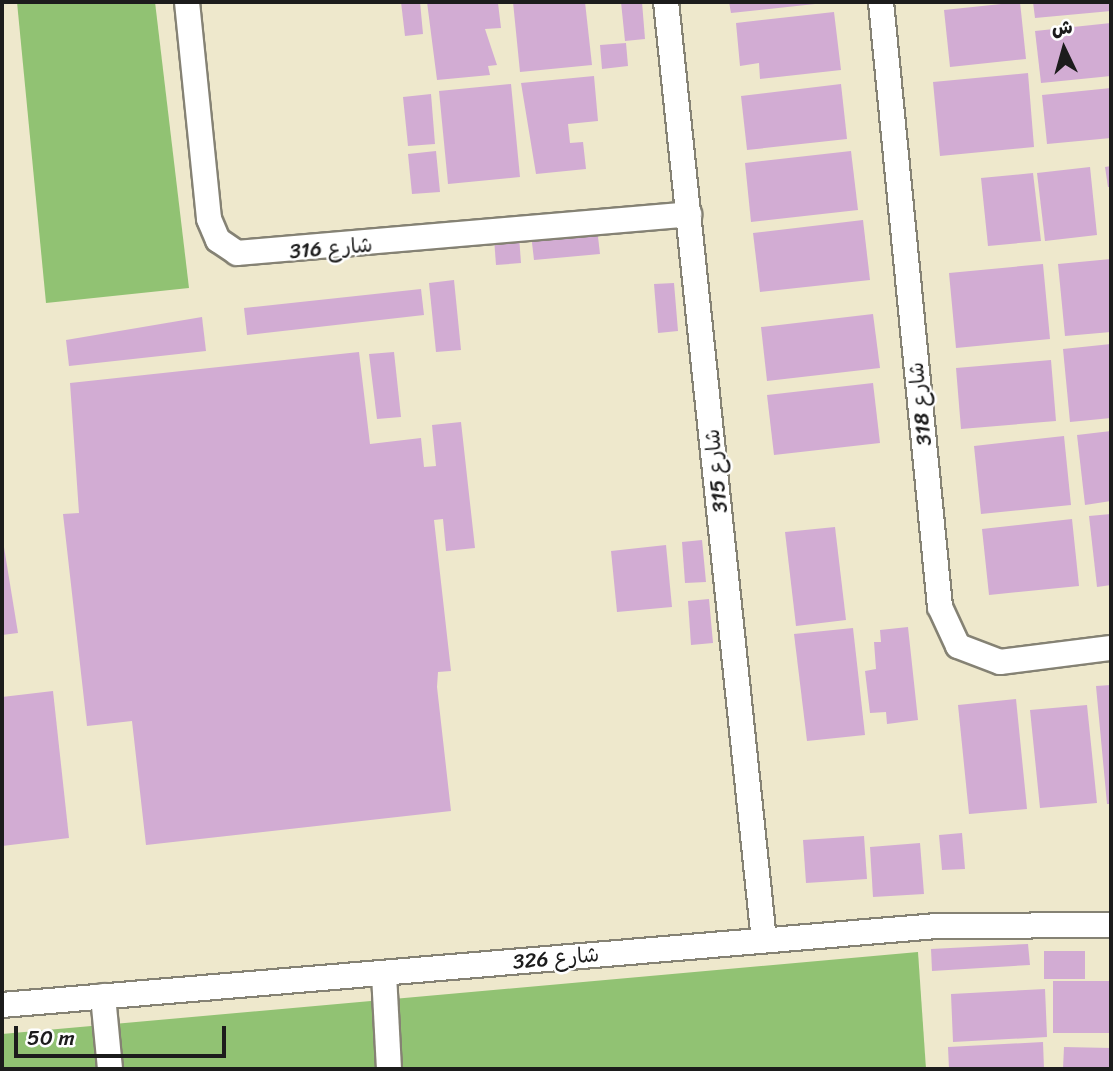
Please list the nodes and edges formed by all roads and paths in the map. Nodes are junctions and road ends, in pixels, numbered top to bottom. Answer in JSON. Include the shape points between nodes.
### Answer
{"nodes":[{"id":1,"x":187,"y":2,"type":"edge"},
{"id":2,"x":666,"y":2,"type":"edge"},
{"id":3,"x":881,"y":2,"type":"edge"},
{"id":4,"x":689,"y":214,"type":"junction"},
{"id":5,"x":1111,"y":648,"type":"edge"},
{"id":6,"x":1111,"y":925,"type":"edge"},
{"id":7,"x":764,"y":940,"type":"junction"},
{"id":8,"x":384,"y":974,"type":"junction"},
{"id":9,"x":103,"y":996,"type":"junction"},
{"id":10,"x":2,"y":1005,"type":"edge"},
{"id":11,"x":110,"y":1069,"type":"edge"},
{"id":12,"x":389,"y":1069,"type":"edge"}],
"edges":[{"from":1,"to":4,"type":"street","name":"شارع 316","via":[[209,219],[218,240],[237,253]]},
{"from":2,"to":4,"type":"street","name":"شارع 315"},
{"from":3,"to":5,"type":"street","name":"شارع 318","via":[[940,607],[958,646],[1000,662]]},
{"from":4,"to":7,"type":"street","name":"شارع 315"},
{"from":6,"to":7,"type":"street","name":"شارع 326","via":[[937,926]]},
{"from":7,"to":8,"type":"street","name":"شارع 326"},
{"from":8,"to":9,"type":"street","name":"شارع 326"},
{"from":8,"to":12,"type":"street"},
{"from":9,"to":10,"type":"street","name":"شارع 326"},
{"from":9,"to":11,"type":"street"}]}
